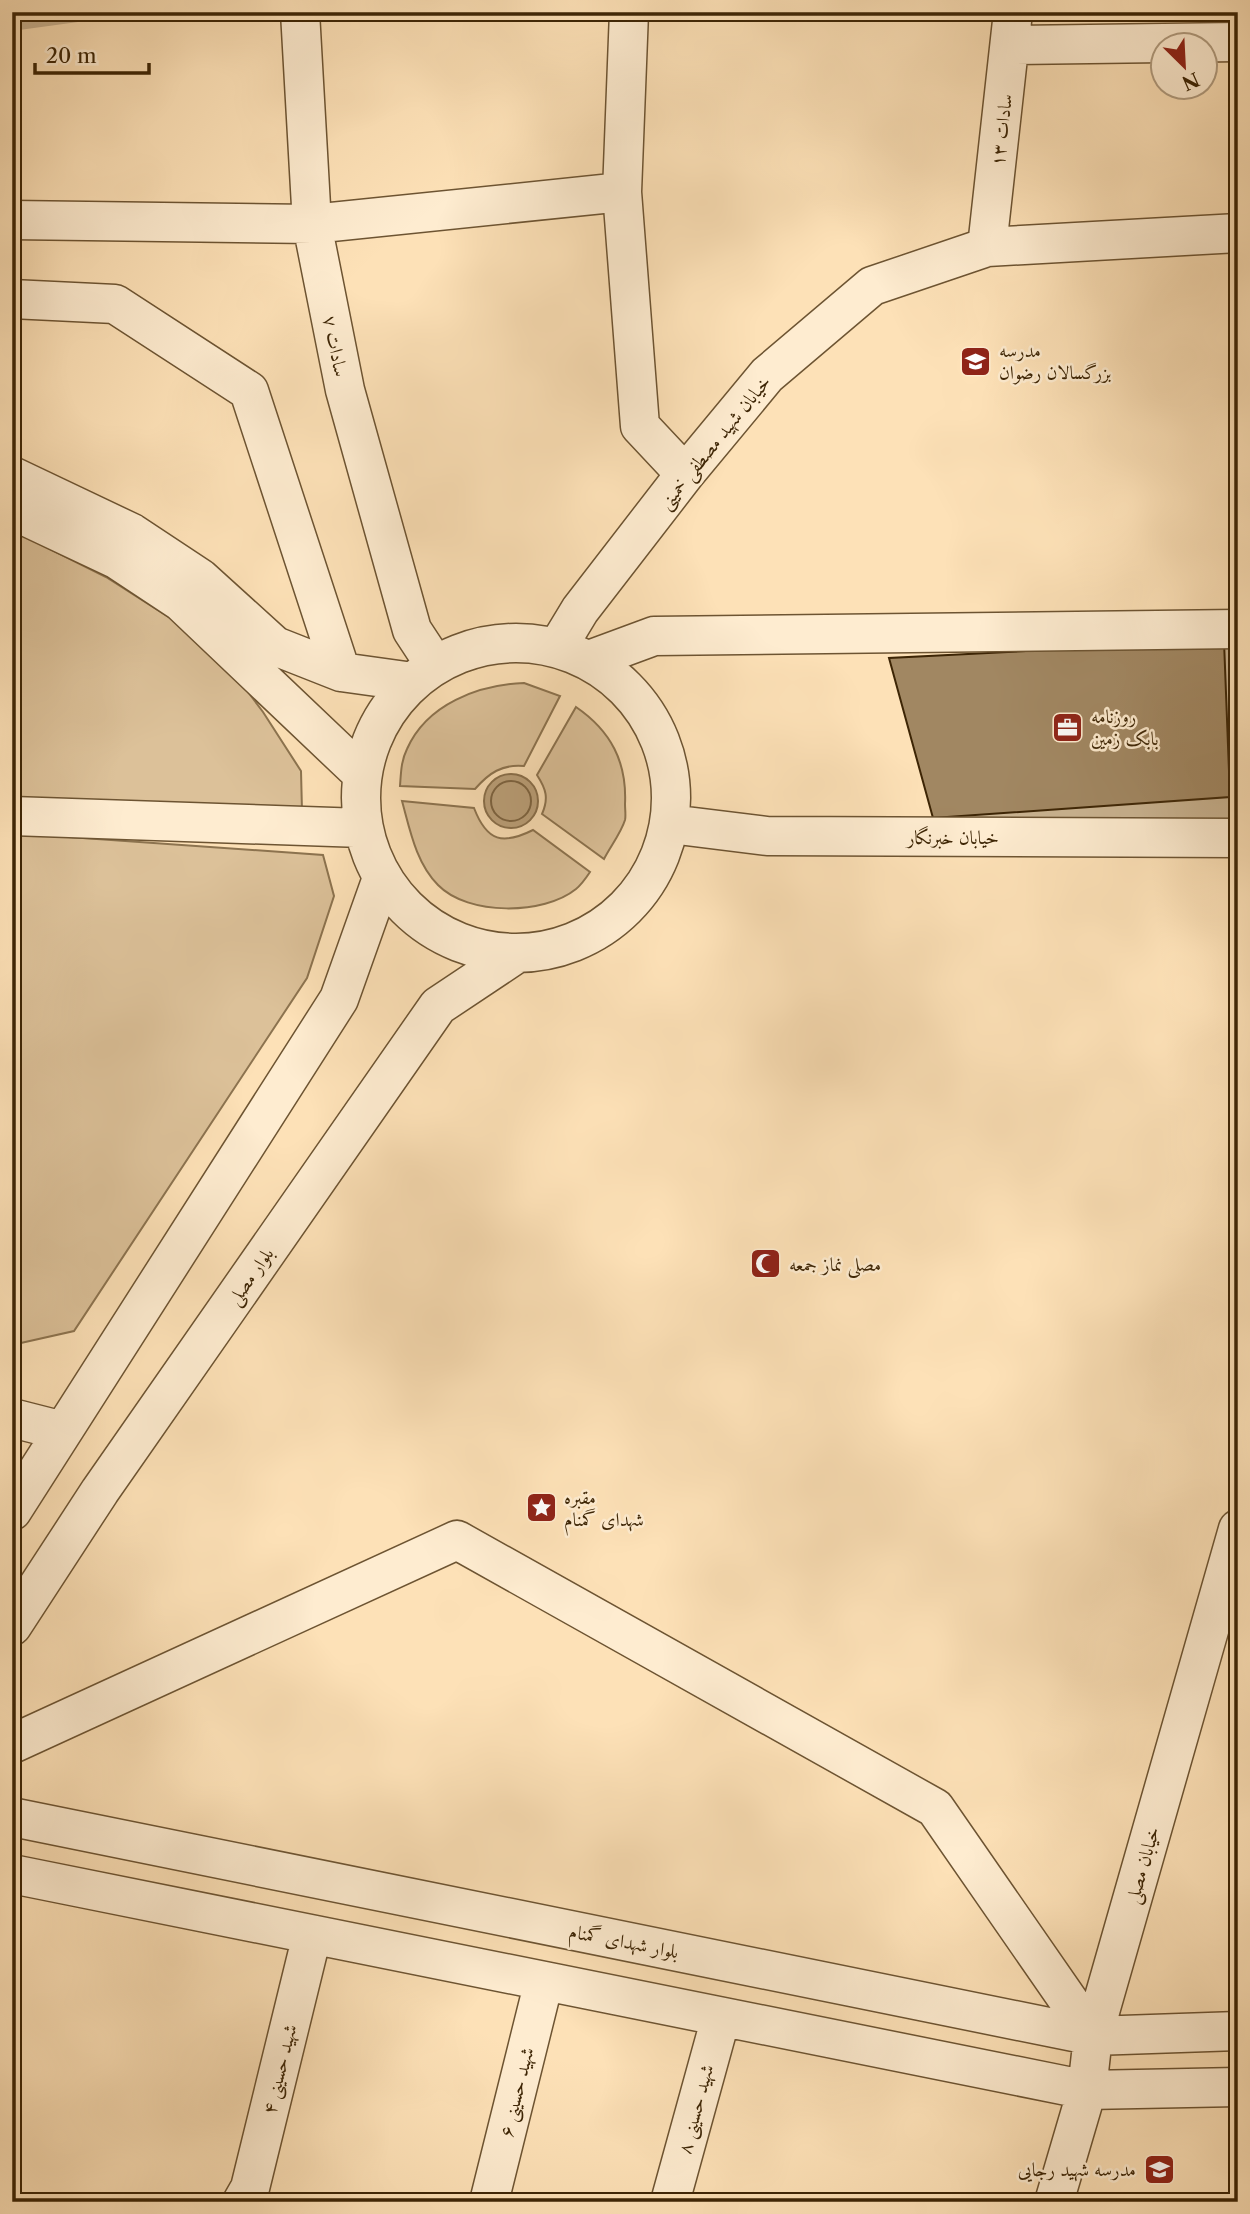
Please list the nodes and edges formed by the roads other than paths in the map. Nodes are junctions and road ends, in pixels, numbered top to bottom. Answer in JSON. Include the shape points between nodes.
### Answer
{"nodes":[{"id":1,"x":300,"y":12,"type":"edge"},
{"id":2,"x":629,"y":12,"type":"edge"},
{"id":3,"x":1012,"y":29,"type":"edge"},
{"id":4,"x":1238,"y":42,"type":"edge"},
{"id":5,"x":622,"y":192,"type":"junction"},
{"id":6,"x":12,"y":220,"type":"edge"},
{"id":7,"x":312,"y":224,"type":"junction"},
{"id":8,"x":1238,"y":233,"type":"edge"},
{"id":9,"x":987,"y":247,"type":"junction"},
{"id":10,"x":12,"y":299,"type":"edge"},
{"id":11,"x":685,"y":474,"type":"junction"},
{"id":12,"x":12,"y":476,"type":"edge"},
{"id":13,"x":12,"y":510,"type":"edge"},
{"id":14,"x":1238,"y":629,"type":"edge"},
{"id":15,"x":573,"y":654,"type":"junction"},
{"id":16,"x":341,"y":672,"type":"junction"},
{"id":17,"x":424,"y":673,"type":"junction"},
{"id":18,"x":362,"y":775,"type":"junction"},
{"id":19,"x":12,"y":816,"type":"edge"},
{"id":20,"x":670,"y":824,"type":"junction"},
{"id":21,"x":362,"y":828,"type":"junction"},
{"id":22,"x":1238,"y":838,"type":"edge"},
{"id":23,"x":382,"y":878,"type":"junction"},
{"id":24,"x":516,"y":954,"type":"junction"},
{"id":25,"x":12,"y":1418,"type":"edge"},
{"id":26,"x":63,"y":1431,"type":"junction"},
{"id":27,"x":12,"y":1511,"type":"edge"},
{"id":28,"x":1238,"y":1529,"type":"edge"},
{"id":29,"x":12,"y":1626,"type":"edge"},
{"id":30,"x":12,"y":1744,"type":"edge"},
{"id":31,"x":12,"y":1817,"type":"edge"},
{"id":32,"x":12,"y":1874,"type":"edge"},
{"id":33,"x":312,"y":1935,"type":"junction"},
{"id":34,"x":544,"y":1981,"type":"junction"},
{"id":35,"x":721,"y":2017,"type":"junction"},
{"id":36,"x":1238,"y":2031,"type":"edge"},
{"id":37,"x":1093,"y":2036,"type":"junction"},
{"id":38,"x":1238,"y":2087,"type":"edge"},
{"id":39,"x":1087,"y":2090,"type":"junction"},
{"id":40,"x":242,"y":2202,"type":"edge"},
{"id":41,"x":489,"y":2202,"type":"edge"},
{"id":42,"x":670,"y":2202,"type":"edge"},
{"id":43,"x":1054,"y":2202,"type":"edge"}],
"edges":[{"from":1,"to":7,"type":"street","name":"سادات ۷"},
{"from":2,"to":5,"type":"street"},
{"from":3,"to":4,"type":"street"},
{"from":3,"to":9,"type":"street","name":"سادات ۱۳"},
{"from":5,"to":7,"type":"street"},
{"from":5,"to":11,"type":"street","via":[[640,426]]},
{"from":6,"to":7,"type":"street"},
{"from":7,"to":17,"type":"street","name":"سادات ۷","via":[[345,390]]},
{"from":8,"to":9,"type":"street","name":"خیابان شهید مصطفی خمینی"},
{"from":9,"to":11,"type":"street","name":"خیابان شهید مصطفی خمینی","via":[[872,286],[767,375]]},
{"from":10,"to":16,"type":"street","via":[[115,304],[249,391]]},
{"from":11,"to":15,"type":"street","name":"خیابان شهید مصطفی خمینی","via":[[580,610]]},
{"from":12,"to":16,"type":"street","via":[[132,533],[201,578],[275,646]]},
{"from":13,"to":18,"type":"street","via":[[116,559],[181,603]]},
{"from":14,"to":15,"type":"street","via":[[654,636]]},
{"from":15,"to":17,"type":"street","via":[[525,643],[494,644],[463,652]]},
{"from":15,"to":20,"type":"street","via":[[621,683],[646,712],[664,747],[671,785]]},
{"from":16,"to":17,"type":"street"},
{"from":17,"to":18,"type":"street","via":[[389,708],[371,740]]},
{"from":18,"to":21,"type":"street"},
{"from":19,"to":21,"type":"street"},
{"from":20,"to":22,"type":"street","name":"خیابان خبرنگار","via":[[767,836]]},
{"from":20,"to":24,"type":"street","via":[[652,875],[617,917],[569,944]]},
{"from":21,"to":23,"type":"street"},
{"from":23,"to":24,"type":"street","via":[[416,918],[463,945]]},
{"from":23,"to":26,"type":"street","via":[[338,999]]},
{"from":24,"to":29,"type":"street","name":"بلوار مصلی","via":[[438,1006],[100,1491]]},
{"from":25,"to":26,"type":"street"},
{"from":26,"to":27,"type":"street"},
{"from":28,"to":37,"type":"street","name":"خیابان مصلی"},
{"from":30,"to":37,"type":"street","via":[[457,1540],[935,1808]]},
{"from":31,"to":37,"type":"street","name":"بلوار شهدای گمنام"},
{"from":32,"to":33,"type":"street"},
{"from":33,"to":34,"type":"street"},
{"from":33,"to":40,"type":"street","name":"شهید حسینی ۴","via":[[250,2188]]},
{"from":34,"to":35,"type":"street"},
{"from":34,"to":41,"type":"street","name":"شهید حسینی ۶"},
{"from":35,"to":39,"type":"street"},
{"from":35,"to":42,"type":"street","name":"شهید حسینی ۸"},
{"from":36,"to":37,"type":"street","name":"بلوار شهدای گمنام"},
{"from":37,"to":39,"type":"street","name":"خیابان مصلی"},
{"from":38,"to":39,"type":"street"},
{"from":39,"to":43,"type":"street","name":"خیابان مصلی"}]}
